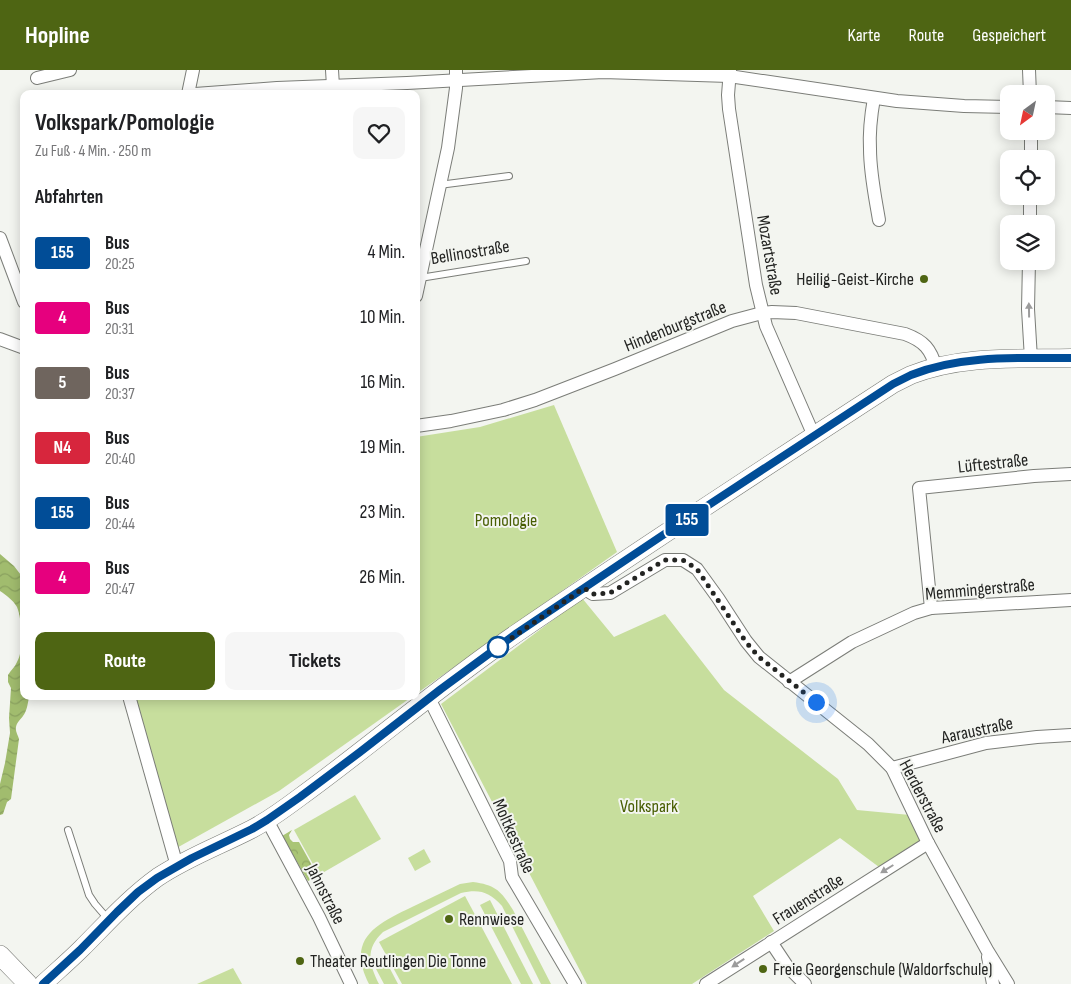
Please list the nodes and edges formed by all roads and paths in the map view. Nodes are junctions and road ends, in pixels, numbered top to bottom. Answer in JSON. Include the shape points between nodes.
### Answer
{"nodes":[{"id":1,"x":70,"y":70,"type":"edge"},
{"id":2,"x":193,"y":70,"type":"edge"},
{"id":3,"x":332,"y":70,"type":"edge"},
{"id":4,"x":1029,"y":70,"type":"edge"},
{"id":5,"x":604,"y":71,"type":"edge"},
{"id":6,"x":730,"y":73,"type":"edge"},
{"id":7,"x":457,"y":75,"type":"edge"},
{"id":8,"x":38,"y":78,"type":"dead end"},
{"id":9,"x":1030,"y":85,"type":"edge"},
{"id":10,"x":333,"y":86,"type":"junction"},
{"id":11,"x":189,"y":90,"type":"edge"},
{"id":12,"x":250,"y":90,"type":"edge"},
{"id":13,"x":874,"y":98,"type":"junction"},
{"id":14,"x":1000,"y":107,"type":"edge"},
{"id":15,"x":1055,"y":107,"type":"edge"},
{"id":16,"x":1071,"y":108,"type":"edge"},
{"id":17,"x":509,"y":176,"type":"dead end"},
{"id":18,"x":439,"y":185,"type":"junction"},
{"id":19,"x":879,"y":220,"type":"dead end"},
{"id":20,"x":422,"y":233,"type":"edge"},
{"id":21,"x":0,"y":238,"type":"edge"},
{"id":22,"x":526,"y":261,"type":"dead end"},
{"id":23,"x":1029,"y":270,"type":"edge"},
{"id":24,"x":420,"y":278,"type":"joint"},
{"id":25,"x":20,"y":291,"type":"edge"},
{"id":26,"x":762,"y":313,"type":"junction"},
{"id":27,"x":0,"y":339,"type":"edge"},
{"id":28,"x":20,"y":346,"type":"edge"},
{"id":29,"x":1071,"y":358,"type":"edge"},
{"id":30,"x":1030,"y":359,"type":"junction"},
{"id":31,"x":936,"y":368,"type":"junction"},
{"id":32,"x":420,"y":426,"type":"edge"},
{"id":33,"x":814,"y":436,"type":"junction"},
{"id":34,"x":1071,"y":474,"type":"edge"},
{"id":35,"x":584,"y":588,"type":"junction"},
{"id":36,"x":1071,"y":600,"type":"edge"},
{"id":37,"x":931,"y":608,"type":"junction"},
{"id":38,"x":789,"y":682,"type":"junction"},
{"id":39,"x":429,"y":698,"type":"junction"},
{"id":40,"x":130,"y":700,"type":"edge"},
{"id":41,"x":1071,"y":735,"type":"edge"},
{"id":42,"x":892,"y":768,"type":"junction"},
{"id":43,"x":267,"y":820,"type":"junction"},
{"id":44,"x":68,"y":830,"type":"dead end"},
{"id":45,"x":928,"y":843,"type":"junction"},
{"id":46,"x":176,"y":866,"type":"junction"},
{"id":47,"x":109,"y":921,"type":"junction"},
{"id":48,"x":771,"y":942,"type":"junction"},
{"id":49,"x":987,"y":950,"type":"junction"},
{"id":50,"x":0,"y":955,"type":"edge"},
{"id":51,"x":28,"y":984,"type":"edge"},
{"id":52,"x":43,"y":984,"type":"edge"},
{"id":53,"x":352,"y":984,"type":"edge"},
{"id":54,"x":575,"y":984,"type":"edge"},
{"id":55,"x":707,"y":984,"type":"edge"},
{"id":56,"x":804,"y":984,"type":"edge"},
{"id":57,"x":993,"y":984,"type":"edge"},
{"id":58,"x":1008,"y":984,"type":"edge"}],
"edges":[{"from":1,"to":8,"type":"street"},
{"from":2,"to":11,"type":"street"},
{"from":3,"to":10,"type":"street"},
{"from":4,"to":9,"type":"street"},
{"from":5,"to":6,"type":"street"},
{"from":5,"to":7,"type":"street"},
{"from":6,"to":13,"type":"street"},
{"from":6,"to":26,"type":"street","name":"Mozartstraße","via":[[729,110]]},
{"from":7,"to":10,"type":"street"},
{"from":7,"to":18,"type":"street","name":"Bellinostraße","via":[[451,129]]},
{"from":10,"to":12,"type":"street"},
{"from":13,"to":14,"type":"street"},
{"from":13,"to":19,"type":"street","via":[[870,150]]},
{"from":15,"to":16,"type":"street"},
{"from":17,"to":18,"type":"lane"},
{"from":18,"to":20,"type":"street","name":"Bellinostraße"},
{"from":20,"to":24,"type":"street","name":"Bellinostraße"},
{"from":21,"to":25,"type":"street"},
{"from":22,"to":24,"type":"lane","name":"Bellinostraße"},
{"from":30,"to":23,"type":"street","one_way":true},
{"from":26,"to":31,"type":"street","name":"Hindenburgstraße","via":[[805,315],[905,334],[927,348]]},
{"from":26,"to":32,"type":"street","name":"Hindenburgstraße","via":[[732,321],[503,410]]},
{"from":26,"to":33,"type":"street","name":"Mozartstraße"},
{"from":27,"to":28,"type":"street"},
{"from":29,"to":30,"type":"main road"},
{"from":30,"to":31,"type":"main road","via":[[989,360]]},
{"from":31,"to":33,"type":"main road","via":[[893,384]]},
{"from":33,"to":35,"type":"main road"},
{"from":34,"to":37,"type":"street","name":"Lüftestraße","via":[[919,488]]},
{"from":35,"to":38,"type":"street","name":"Herderstraße","via":[[593,594],[610,593],[665,560],[683,560],[697,569],[759,657]]},
{"from":35,"to":39,"type":"main road"},
{"from":36,"to":37,"type":"street","name":"Memmingerstraße"},
{"from":37,"to":38,"type":"street","name":"Memmingerstraße","via":[[852,642]]},
{"from":38,"to":42,"type":"street","name":"Herderstraße","via":[[868,744]]},
{"from":39,"to":43,"type":"main road"},
{"from":39,"to":54,"type":"street","name":"Moltkestraße","via":[[510,861],[512,877]]},
{"from":40,"to":46,"type":"street"},
{"from":41,"to":42,"type":"street","name":"Aaraustraße","via":[[986,743]]},
{"from":42,"to":45,"type":"street","name":"Herderstraße"},
{"from":43,"to":46,"type":"main road"},
{"from":43,"to":53,"type":"street","name":"Jahnstraße"},
{"from":44,"to":47,"type":"lane","via":[[89,895]]},
{"from":45,"to":48,"type":"street","name":"Frauenstraße","one_way":true},
{"from":45,"to":49,"type":"street","name":"Herderstraße"},
{"from":46,"to":47,"type":"main road","via":[[138,892]]},
{"from":47,"to":52,"type":"main road"},
{"from":48,"to":55,"type":"street","name":"Frauenstraße","one_way":true},
{"from":48,"to":56,"type":"street"},
{"from":49,"to":57,"type":"street"},
{"from":49,"to":58,"type":"street","name":"Herderstraße"},
{"from":50,"to":51,"type":"main road"}]}
